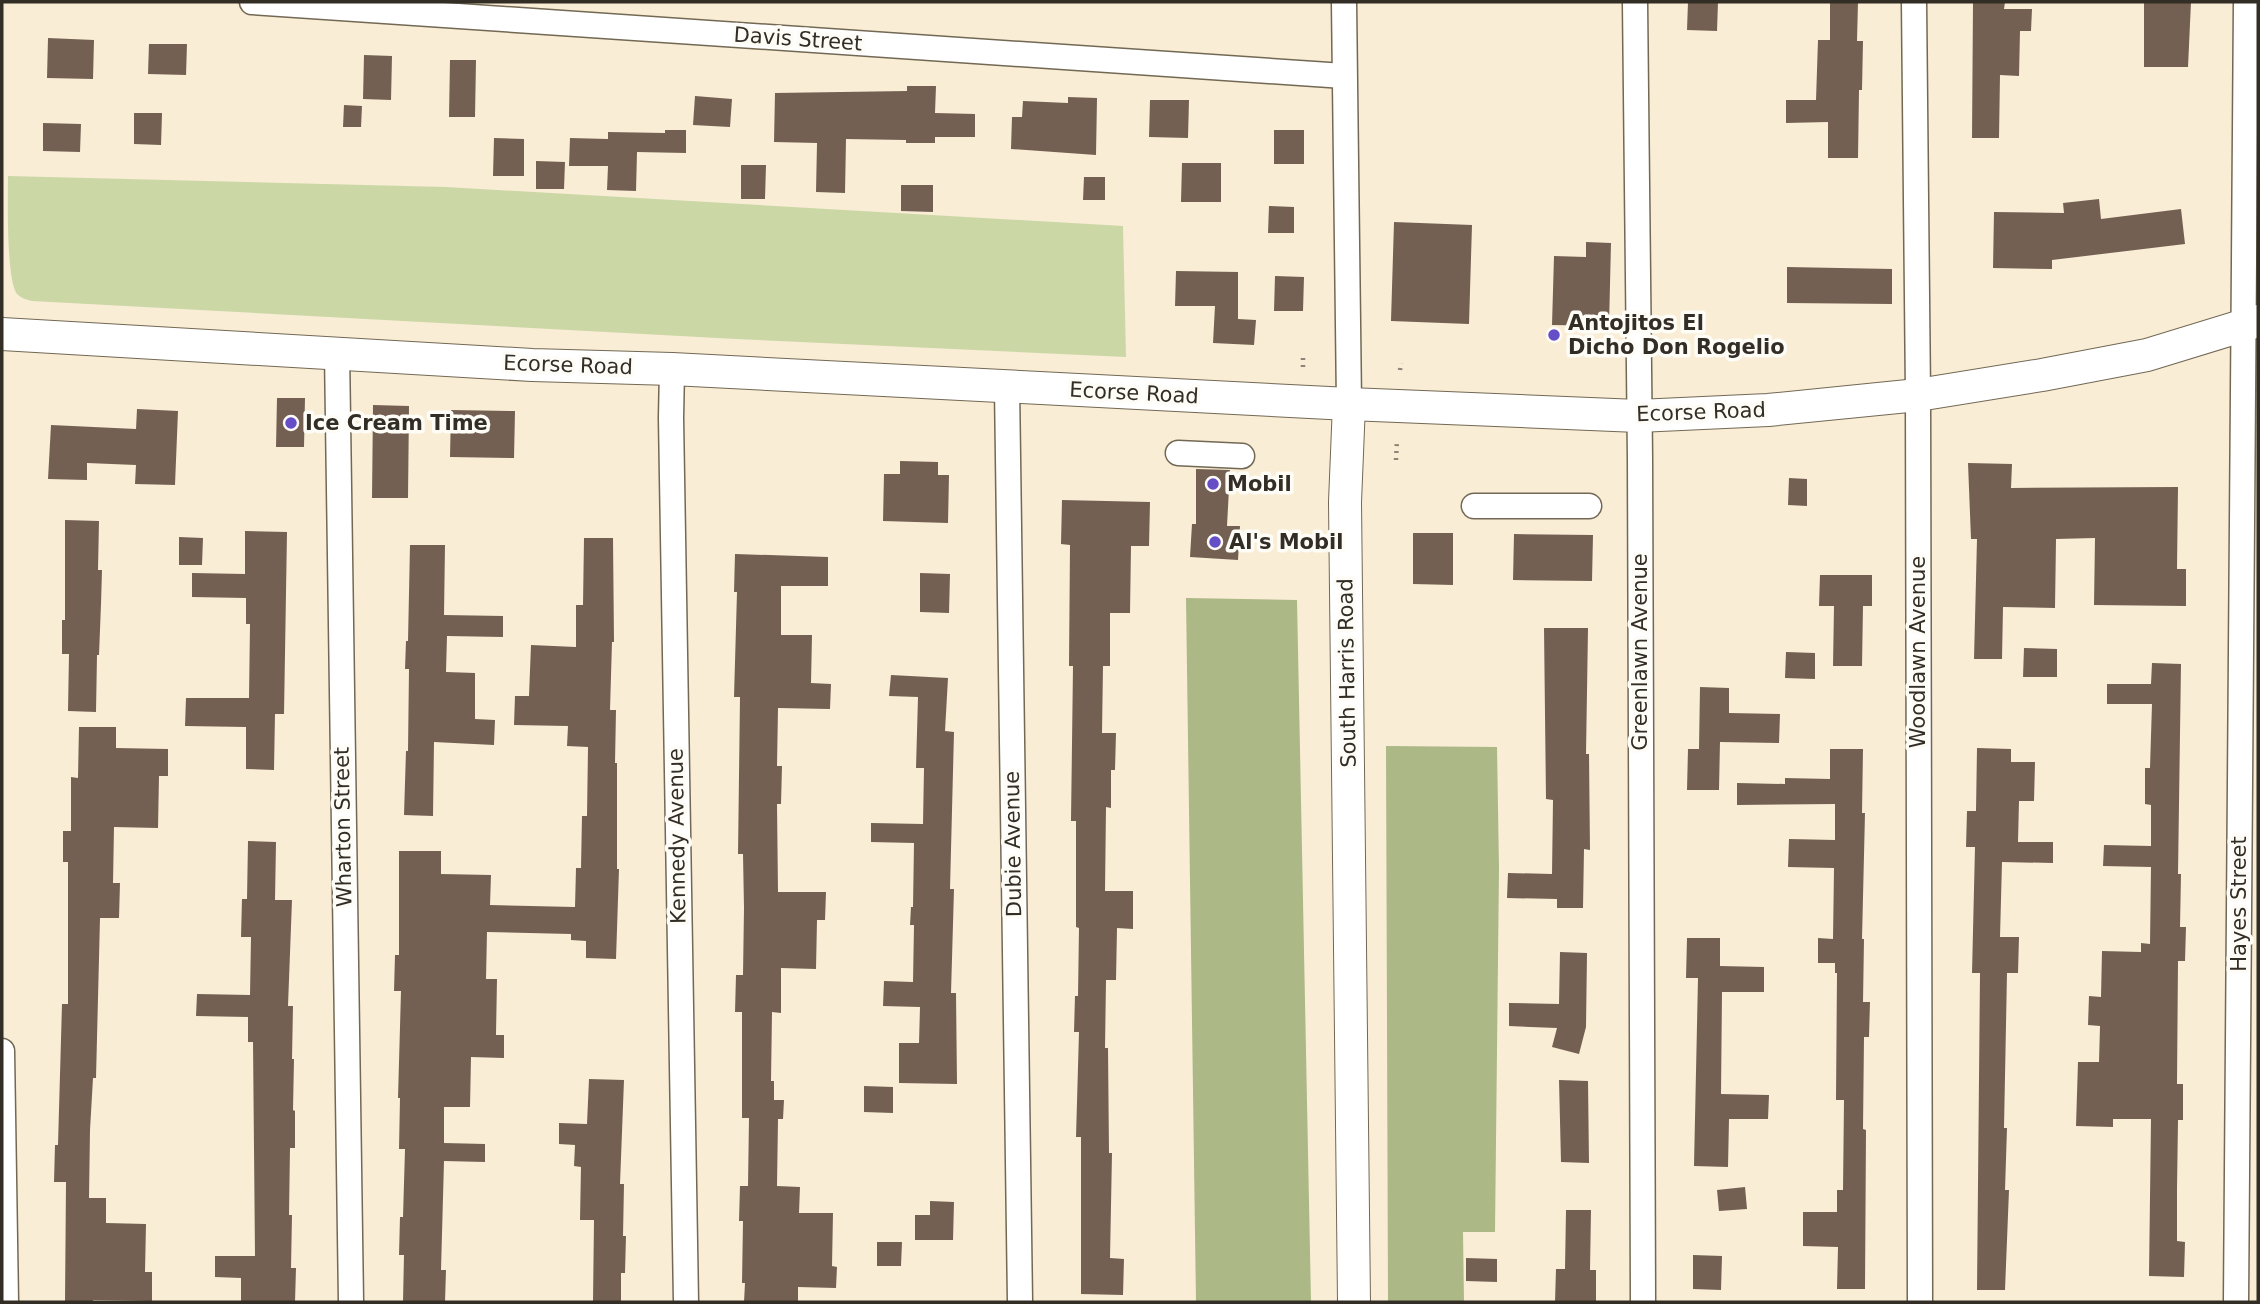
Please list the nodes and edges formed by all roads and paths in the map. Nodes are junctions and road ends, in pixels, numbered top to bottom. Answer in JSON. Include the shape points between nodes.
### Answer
{"nodes":[{"id":1,"x":252,"y":2,"type":"edge"},
{"id":2,"x":1344,"y":2,"type":"edge"},
{"id":3,"x":1635,"y":2,"type":"edge"},
{"id":4,"x":1914,"y":2,"type":"edge"},
{"id":5,"x":2246,"y":2,"type":"edge"},
{"id":6,"x":1344,"y":76,"type":"junction"},
{"id":7,"x":2251,"y":323,"type":"edge"},
{"id":8,"x":2,"y":334,"type":"edge"},
{"id":9,"x":337,"y":352,"type":"junction"},
{"id":10,"x":1303,"y":359,"type":"dead end"},
{"id":11,"x":1401,"y":363,"type":"dead end"},
{"id":12,"x":1303,"y":367,"type":"dead end"},
{"id":13,"x":673,"y":369,"type":"junction"},
{"id":14,"x":1400,"y":370,"type":"dead end"},
{"id":15,"x":1007,"y":387,"type":"junction"},
{"id":16,"x":1918,"y":395,"type":"junction"},
{"id":17,"x":1349,"y":404,"type":"junction"},
{"id":18,"x":1638,"y":416,"type":"junction"},
{"id":19,"x":2250,"y":434,"type":"edge"},
{"id":20,"x":1397,"y":440,"type":"dead end"},
{"id":21,"x":1178,"y":453,"type":"dead end"},
{"id":22,"x":1242,"y":456,"type":"dead end"},
{"id":23,"x":1396,"y":460,"type":"dead end"},
{"id":24,"x":1474,"y":506,"type":"dead end"},
{"id":25,"x":1589,"y":506,"type":"dead end"},
{"id":26,"x":2,"y":1051,"type":"edge"},
{"id":27,"x":2258,"y":1295,"type":"edge"},
{"id":28,"x":6,"y":1302,"type":"edge"},
{"id":29,"x":351,"y":1302,"type":"edge"},
{"id":30,"x":685,"y":1302,"type":"edge"},
{"id":31,"x":1020,"y":1302,"type":"edge"},
{"id":32,"x":1354,"y":1302,"type":"edge"},
{"id":33,"x":1643,"y":1302,"type":"edge"},
{"id":34,"x":1920,"y":1302,"type":"edge"},
{"id":35,"x":2236,"y":1302,"type":"edge"},
{"id":36,"x":2244,"y":1302,"type":"edge"}],
"edges":[{"from":1,"to":6,"type":"street","name":"Davis Street"},
{"from":2,"to":6,"type":"street","name":"South Harris Road"},
{"from":3,"to":18,"type":"street","name":"Greenlawn Avenue"},
{"from":4,"to":16,"type":"street","name":"Woodlawn Avenue"},
{"from":5,"to":7,"type":"street","name":"Hayes Street"},
{"from":6,"to":17,"type":"street","name":"South Harris Road"},
{"from":7,"to":16,"type":"main road","name":"Ecorse Road","via":[[2147,355]]},
{"from":7,"to":19,"type":"street","name":"Hayes Street"},
{"from":8,"to":9,"type":"main road","name":"Ecorse Road"},
{"from":9,"to":13,"type":"main road","name":"Ecorse Road"},
{"from":9,"to":29,"type":"street","name":"Wharton Street"},
{"from":10,"to":12,"type":"path"},
{"from":11,"to":14,"type":"path"},
{"from":13,"to":15,"type":"main road","name":"Ecorse Road"},
{"from":13,"to":30,"type":"street","name":"Kennedy Avenue"},
{"from":15,"to":17,"type":"main road","name":"Ecorse Road"},
{"from":15,"to":31,"type":"street","name":"Dubie Avenue"},
{"from":16,"to":18,"type":"main road","name":"Ecorse Road","via":[[1768,410]]},
{"from":16,"to":34,"type":"street","name":"Woodlawn Avenue"},
{"from":17,"to":18,"type":"main road","name":"Ecorse Road"},
{"from":17,"to":32,"type":"main road","name":"South Harris Road","via":[[1345,502]]},
{"from":18,"to":33,"type":"street","name":"Greenlawn Avenue"},
{"from":19,"to":35,"type":"street","name":"Hayes Street"},
{"from":20,"to":23,"type":"path"},
{"from":21,"to":22,"type":"street"},
{"from":24,"to":25,"type":"street"},
{"from":26,"to":28,"type":"street"},
{"from":27,"to":36,"type":"street"}]}
